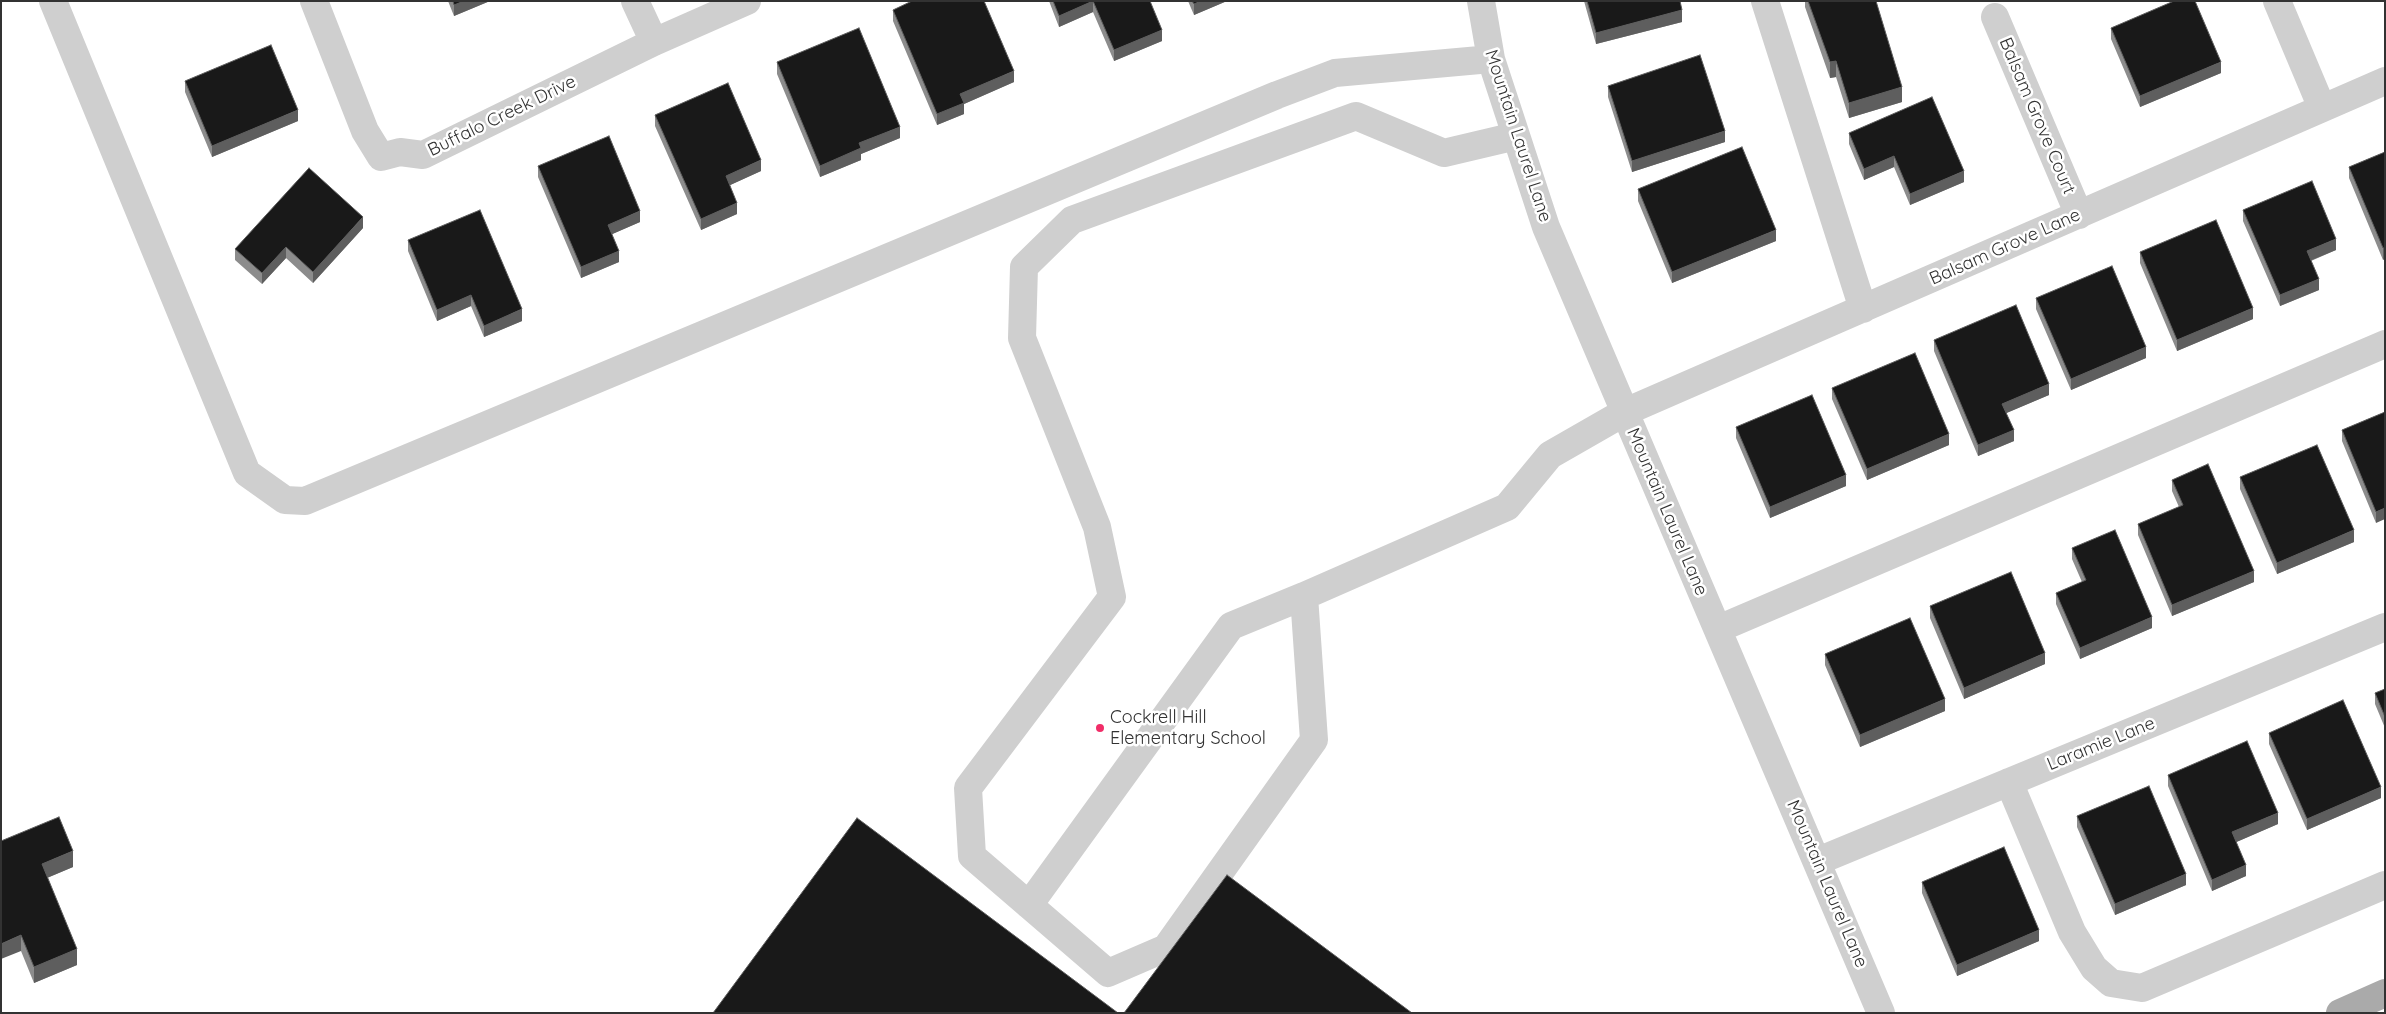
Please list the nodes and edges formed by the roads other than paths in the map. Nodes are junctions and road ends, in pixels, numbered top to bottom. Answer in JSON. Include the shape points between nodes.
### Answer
{"nodes":[{"id":1,"x":52,"y":1,"type":"edge"},
{"id":2,"x":314,"y":1,"type":"edge"},
{"id":3,"x":635,"y":1,"type":"edge"},
{"id":4,"x":748,"y":1,"type":"edge"},
{"id":5,"x":1481,"y":1,"type":"edge"},
{"id":6,"x":1765,"y":1,"type":"edge"},
{"id":7,"x":2277,"y":1,"type":"edge"},
{"id":8,"x":1995,"y":17,"type":"dead end"},
{"id":9,"x":654,"y":42,"type":"junction"},
{"id":10,"x":1491,"y":59,"type":"junction"},
{"id":11,"x":2385,"y":81,"type":"edge"},
{"id":12,"x":2322,"y":108,"type":"junction"},
{"id":13,"x":1516,"y":136,"type":"junction"},
{"id":14,"x":2079,"y":215,"type":"junction"},
{"id":15,"x":1863,"y":309,"type":"junction"},
{"id":16,"x":2385,"y":344,"type":"edge"},
{"id":17,"x":1624,"y":412,"type":"junction"},
{"id":18,"x":1304,"y":596,"type":"junction"},
{"id":19,"x":2385,"y":627,"type":"edge"},
{"id":20,"x":1718,"y":629,"type":"junction"},
{"id":21,"x":2009,"y":782,"type":"junction"},
{"id":22,"x":1818,"y":861,"type":"junction"},
{"id":23,"x":2385,"y":885,"type":"edge"},
{"id":24,"x":1029,"y":905,"type":"junction"},
{"id":25,"x":2385,"y":993,"type":"edge"},
{"id":26,"x":1882,"y":1013,"type":"edge"},
{"id":27,"x":2340,"y":1013,"type":"edge"}],
"edges":[{"from":1,"to":10,"type":"street","via":[[247,473],[285,500],[314,497],[1335,73]]},
{"from":2,"to":9,"type":"street","name":"Buffalo Creek Drive","via":[[365,131],[381,157],[400,152],[423,155]]},
{"from":3,"to":9,"type":"street"},
{"from":4,"to":9,"type":"street","name":"Buffalo Creek Drive"},
{"from":5,"to":10,"type":"street","name":"Mountain Laurel Lane"},
{"from":6,"to":15,"type":"street"},
{"from":7,"to":12,"type":"street"},
{"from":8,"to":14,"type":"street","name":"Balsam Grove Court"},
{"from":10,"to":13,"type":"street","name":"Mountain Laurel Lane"},
{"from":11,"to":12,"type":"street","name":"Balsam Grove Lane"},
{"from":12,"to":14,"type":"street","name":"Balsam Grove Lane"},
{"from":13,"to":17,"type":"street","name":"Mountain Laurel Lane","via":[[1546,227]]},
{"from":13,"to":24,"type":"street","via":[[1444,153],[1356,116],[1072,220],[1024,267],[1022,338],[1097,527],[1112,597],[968,788],[972,856]]},
{"from":14,"to":15,"type":"street","name":"Balsam Grove Lane"},
{"from":15,"to":17,"type":"street","name":"Balsam Grove Lane"},
{"from":16,"to":20,"type":"street"},
{"from":17,"to":18,"type":"street","name":"Balsam Grove Lane","via":[[1550,455],[1507,507]]},
{"from":17,"to":20,"type":"street","name":"Mountain Laurel Lane"},
{"from":18,"to":24,"type":"street","name":"Balsam Grove Lane","via":[[1231,626]]},
{"from":18,"to":24,"type":"street","via":[[1314,740],[1166,948],[1108,973]]},
{"from":19,"to":21,"type":"street","name":"Laramie Lane"},
{"from":20,"to":22,"type":"street","name":"Mountain Laurel Lane"},
{"from":21,"to":22,"type":"street","name":"Laramie Lane"},
{"from":21,"to":23,"type":"street","via":[[2072,932],[2094,968],[2111,983],[2142,988]]},
{"from":22,"to":26,"type":"street","name":"Mountain Laurel Lane"},
{"from":25,"to":27,"type":"main road"}]}
